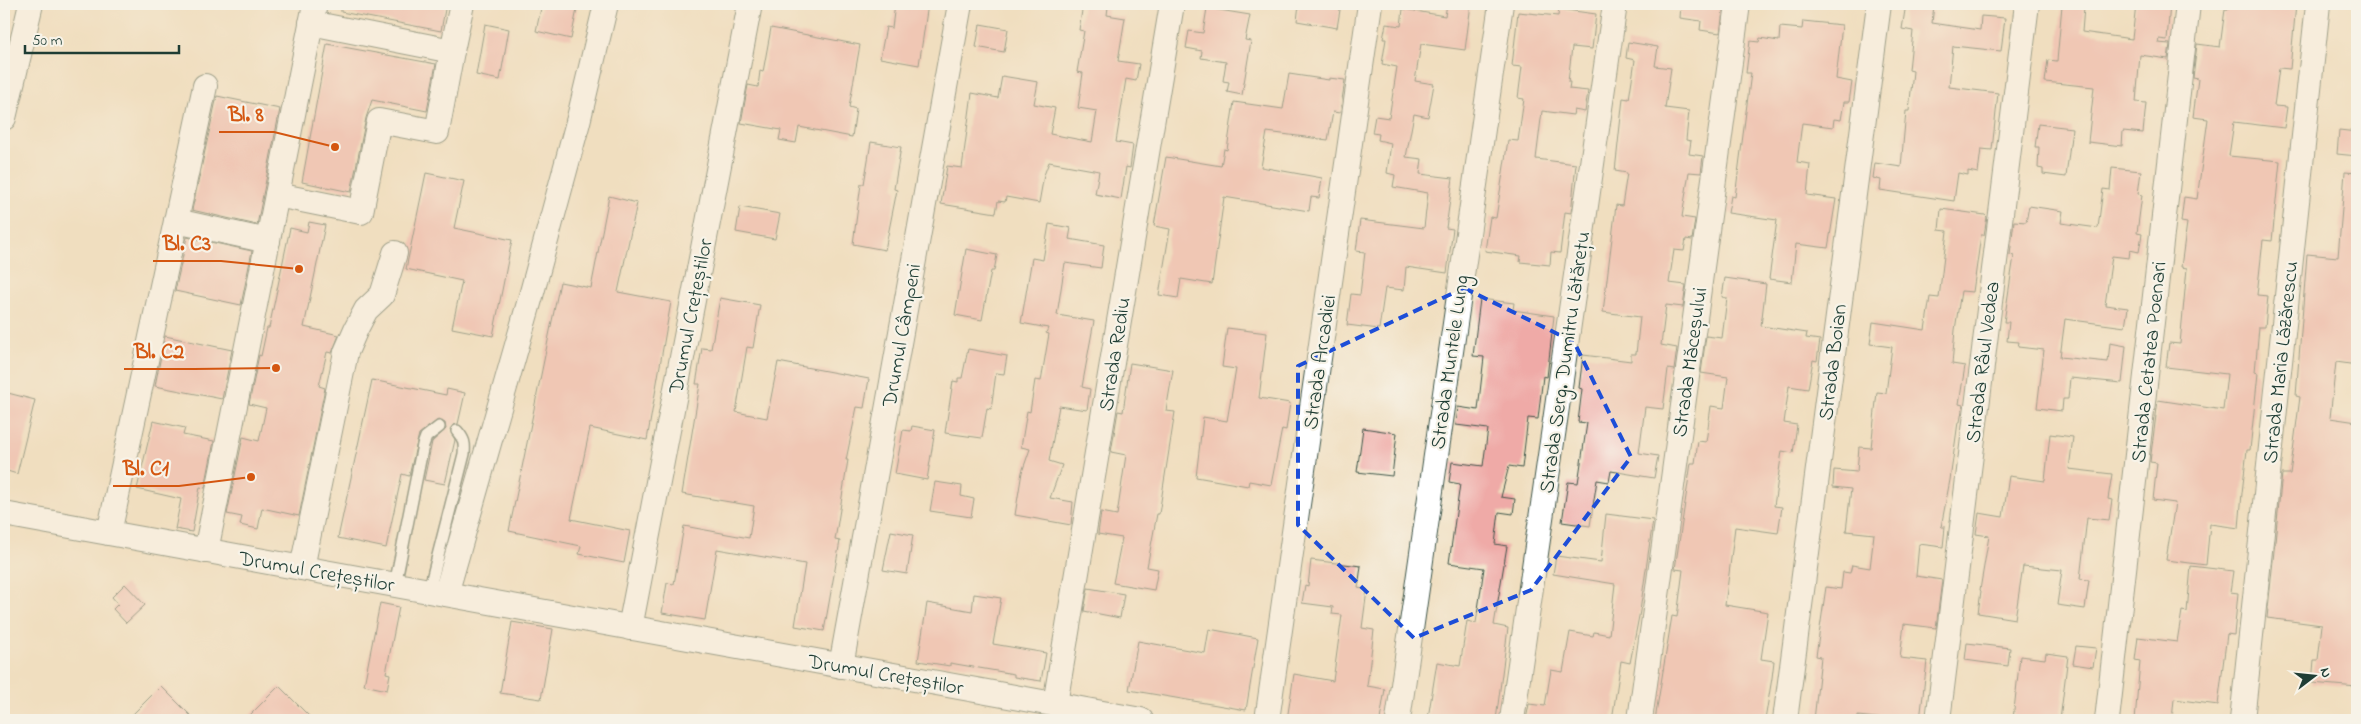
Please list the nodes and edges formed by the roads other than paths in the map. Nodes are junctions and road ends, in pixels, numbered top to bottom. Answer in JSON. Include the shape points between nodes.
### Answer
{"nodes":[{"id":1,"x":31,"y":4,"type":"edge"},
{"id":2,"x":462,"y":4,"type":"edge"},
{"id":3,"x":606,"y":4,"type":"edge"},
{"id":4,"x":750,"y":4,"type":"edge"},
{"id":5,"x":960,"y":4,"type":"edge"},
{"id":6,"x":1172,"y":4,"type":"edge"},
{"id":7,"x":1370,"y":4,"type":"edge"},
{"id":8,"x":1501,"y":4,"type":"edge"},
{"id":9,"x":1615,"y":4,"type":"edge"},
{"id":10,"x":1738,"y":4,"type":"edge"},
{"id":11,"x":1879,"y":4,"type":"edge"},
{"id":12,"x":2027,"y":4,"type":"edge"},
{"id":13,"x":2188,"y":4,"type":"edge"},
{"id":14,"x":2318,"y":4,"type":"edge"},
{"id":15,"x":313,"y":14,"type":"edge"},
{"id":16,"x":452,"y":51,"type":"junction"},
{"id":17,"x":205,"y":86,"type":"dead end"},
{"id":18,"x":4,"y":118,"type":"edge"},
{"id":19,"x":277,"y":195,"type":"junction"},
{"id":20,"x":176,"y":221,"type":"junction"},
{"id":21,"x":268,"y":240,"type":"junction"},
{"id":22,"x":395,"y":253,"type":"dead end"},
{"id":23,"x":438,"y":427,"type":"dead end"},
{"id":24,"x":457,"y":431,"type":"dead end"},
{"id":25,"x":4,"y":514,"type":"edge"},
{"id":26,"x":109,"y":533,"type":"junction"},
{"id":27,"x":206,"y":551,"type":"junction"},
{"id":28,"x":302,"y":568,"type":"junction"},
{"id":29,"x":395,"y":585,"type":"junction"},
{"id":30,"x":438,"y":593,"type":"junction"},
{"id":31,"x":630,"y":628,"type":"junction"},
{"id":32,"x":841,"y":666,"type":"junction"},
{"id":33,"x":1055,"y":704,"type":"junction"},
{"id":34,"x":1105,"y":717,"type":"edge"},
{"id":35,"x":1141,"y":720,"type":"edge"},
{"id":36,"x":1267,"y":720,"type":"edge"},
{"id":37,"x":1398,"y":720,"type":"edge"},
{"id":38,"x":1512,"y":720,"type":"edge"},
{"id":39,"x":1640,"y":720,"type":"edge"},
{"id":40,"x":1785,"y":720,"type":"edge"},
{"id":41,"x":1938,"y":720,"type":"edge"},
{"id":42,"x":2107,"y":720,"type":"edge"},
{"id":43,"x":2242,"y":720,"type":"edge"}],
"edges":[{"from":1,"to":18,"type":"street"},
{"from":2,"to":16,"type":"street"},
{"from":3,"to":30,"type":"street","via":[[532,296]]},
{"from":4,"to":31,"type":"street","name":"Drumul Crețeștilor"},
{"from":5,"to":32,"type":"street","name":"Drumul Câmpeni"},
{"from":6,"to":33,"type":"street","name":"Strada Rediu"},
{"from":7,"to":36,"type":"street","name":"Strada Arcadiei"},
{"from":8,"to":37,"type":"street","name":"Strada Muntele Lung"},
{"from":9,"to":38,"type":"street","name":"Strada Serg. Dumitru Lătărețu"},
{"from":10,"to":39,"type":"street","name":"Strada Măceșului"},
{"from":11,"to":40,"type":"street","name":"Strada Boian"},
{"from":12,"to":41,"type":"street","name":"Strada Râul Vedea"},
{"from":13,"to":42,"type":"street","name":"Strada Cetatea Poenari"},
{"from":14,"to":43,"type":"street","name":"Strada Maria Lăzărescu"},
{"from":15,"to":16,"type":"street"},
{"from":15,"to":19,"type":"street"},
{"from":16,"to":19,"type":"street","via":[[437,132],[379,120],[361,212]]},
{"from":17,"to":20,"type":"street"},
{"from":19,"to":21,"type":"street"},
{"from":20,"to":21,"type":"street"},
{"from":20,"to":26,"type":"street"},
{"from":21,"to":27,"type":"street"},
{"from":22,"to":28,"type":"street","via":[[382,295],[366,310],[346,352]]},
{"from":23,"to":29,"type":"lane","via":[[426,437],[423,445]]},
{"from":24,"to":30,"type":"lane","via":[[463,437],[464,454]]},
{"from":25,"to":26,"type":"street","name":"Drumul Crețeștilor"},
{"from":26,"to":27,"type":"street","name":"Drumul Crețeștilor"},
{"from":27,"to":28,"type":"street","name":"Drumul Crețeștilor"},
{"from":28,"to":29,"type":"street","name":"Drumul Crețeștilor"},
{"from":29,"to":30,"type":"street","name":"Drumul Crețeștilor"},
{"from":30,"to":31,"type":"street","name":"Drumul Crețeștilor"},
{"from":31,"to":32,"type":"street","name":"Drumul Crețeștilor","via":[[701,647]]},
{"from":32,"to":33,"type":"street","name":"Drumul Crețeștilor"},
{"from":33,"to":34,"type":"street","name":"Drumul Crețeștilor"},
{"from":34,"to":35,"type":"street","name":"Drumul Crețeștilor"}]}
